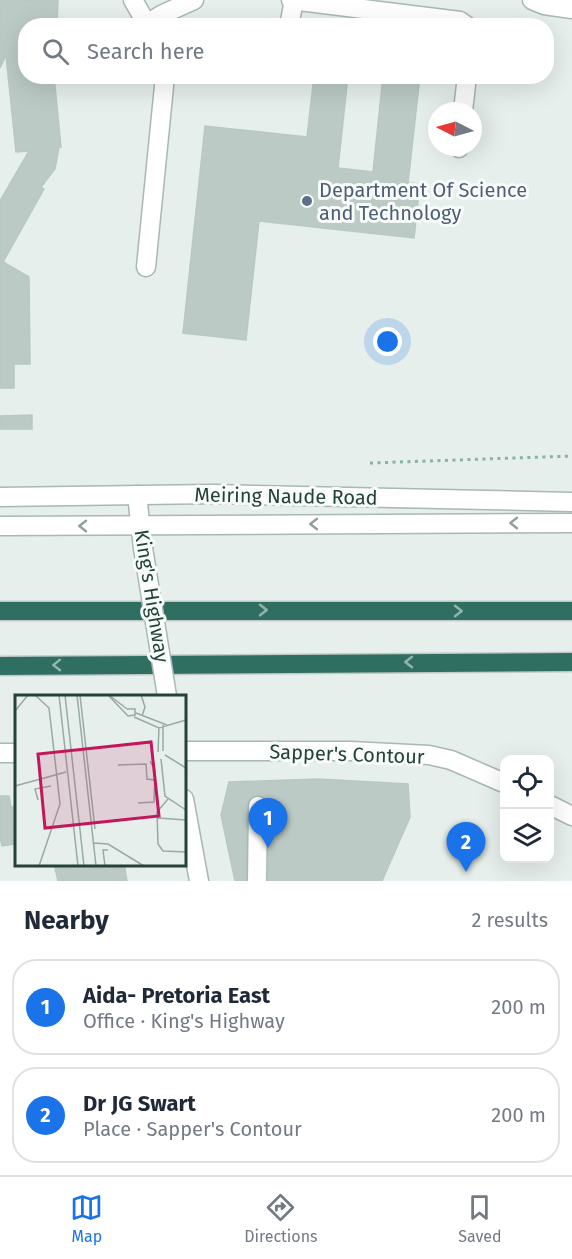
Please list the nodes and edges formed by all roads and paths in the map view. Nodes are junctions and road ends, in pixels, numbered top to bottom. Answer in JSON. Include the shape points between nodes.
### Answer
{"nodes":[{"id":1,"x":133,"y":0,"type":"edge"},
{"id":2,"x":194,"y":0,"type":"edge"},
{"id":3,"x":292,"y":0,"type":"edge"},
{"id":4,"x":532,"y":0,"type":"edge"},
{"id":5,"x":572,"y":9,"type":"edge"},
{"id":6,"x":155,"y":18,"type":"edge"},
{"id":7,"x":290,"y":18,"type":"edge"},
{"id":8,"x":436,"y":18,"type":"edge"},
{"id":9,"x":164,"y":84,"type":"edge"},
{"id":10,"x":466,"y":84,"type":"edge"},
{"id":11,"x":464,"y":102,"type":"edge"},
{"id":12,"x":147,"y":267,"type":"dead end"},
{"id":13,"x":572,"y":456,"type":"edge"},
{"id":14,"x":370,"y":463,"type":"dead end"},
{"id":15,"x":137,"y":495,"type":"junction"},
{"id":16,"x":0,"y":497,"type":"edge"},
{"id":17,"x":572,"y":502,"type":"edge"},
{"id":18,"x":572,"y":523,"type":"edge"},
{"id":19,"x":141,"y":525,"type":"junction"},
{"id":20,"x":0,"y":526,"type":"edge"},
{"id":21,"x":0,"y":611,"type":"edge"},
{"id":22,"x":572,"y":611,"type":"edge"},
{"id":23,"x":572,"y":662,"type":"edge"},
{"id":24,"x":0,"y":666,"type":"edge"},
{"id":25,"x":167,"y":695,"type":"edge"},
{"id":26,"x":186,"y":751,"type":"edge"},
{"id":27,"x":500,"y":781,"type":"edge"},
{"id":28,"x":258,"y":806,"type":"dead end"},
{"id":29,"x":554,"y":807,"type":"edge"},
{"id":30,"x":186,"y":810,"type":"edge"},
{"id":31,"x":572,"y":816,"type":"edge"},
{"id":32,"x":199,"y":881,"type":"edge"},
{"id":33,"x":257,"y":881,"type":"edge"}],
"edges":[{"from":1,"to":6,"type":"street"},
{"from":2,"to":6,"type":"street"},
{"from":3,"to":7,"type":"street"},
{"from":3,"to":8,"type":"street"},
{"from":4,"to":5,"type":"street"},
{"from":9,"to":12,"type":"street"},
{"from":10,"to":11,"type":"street"},
{"from":13,"to":14,"type":"path"},
{"from":15,"to":16,"type":"street","name":"Meiring Naude Road"},
{"from":15,"to":17,"type":"street","name":"Meiring Naude Road"},
{"from":15,"to":19,"type":"street","name":"King's Highway"},
{"from":18,"to":19,"type":"street","name":"Meiring Naude Road","one_way":true},
{"from":19,"to":20,"type":"street","name":"Meiring Naude Road","one_way":true},
{"from":19,"to":25,"type":"street","name":"King's Highway","bridge":true},
{"from":21,"to":22,"type":"highway","one_way":true},
{"from":23,"to":24,"type":"highway","one_way":true},
{"from":26,"to":27,"type":"street","name":"Sapper's Contour","via":[[429,754]]},
{"from":28,"to":33,"type":"street"},
{"from":29,"to":31,"type":"street"},
{"from":30,"to":32,"type":"street"}]}
